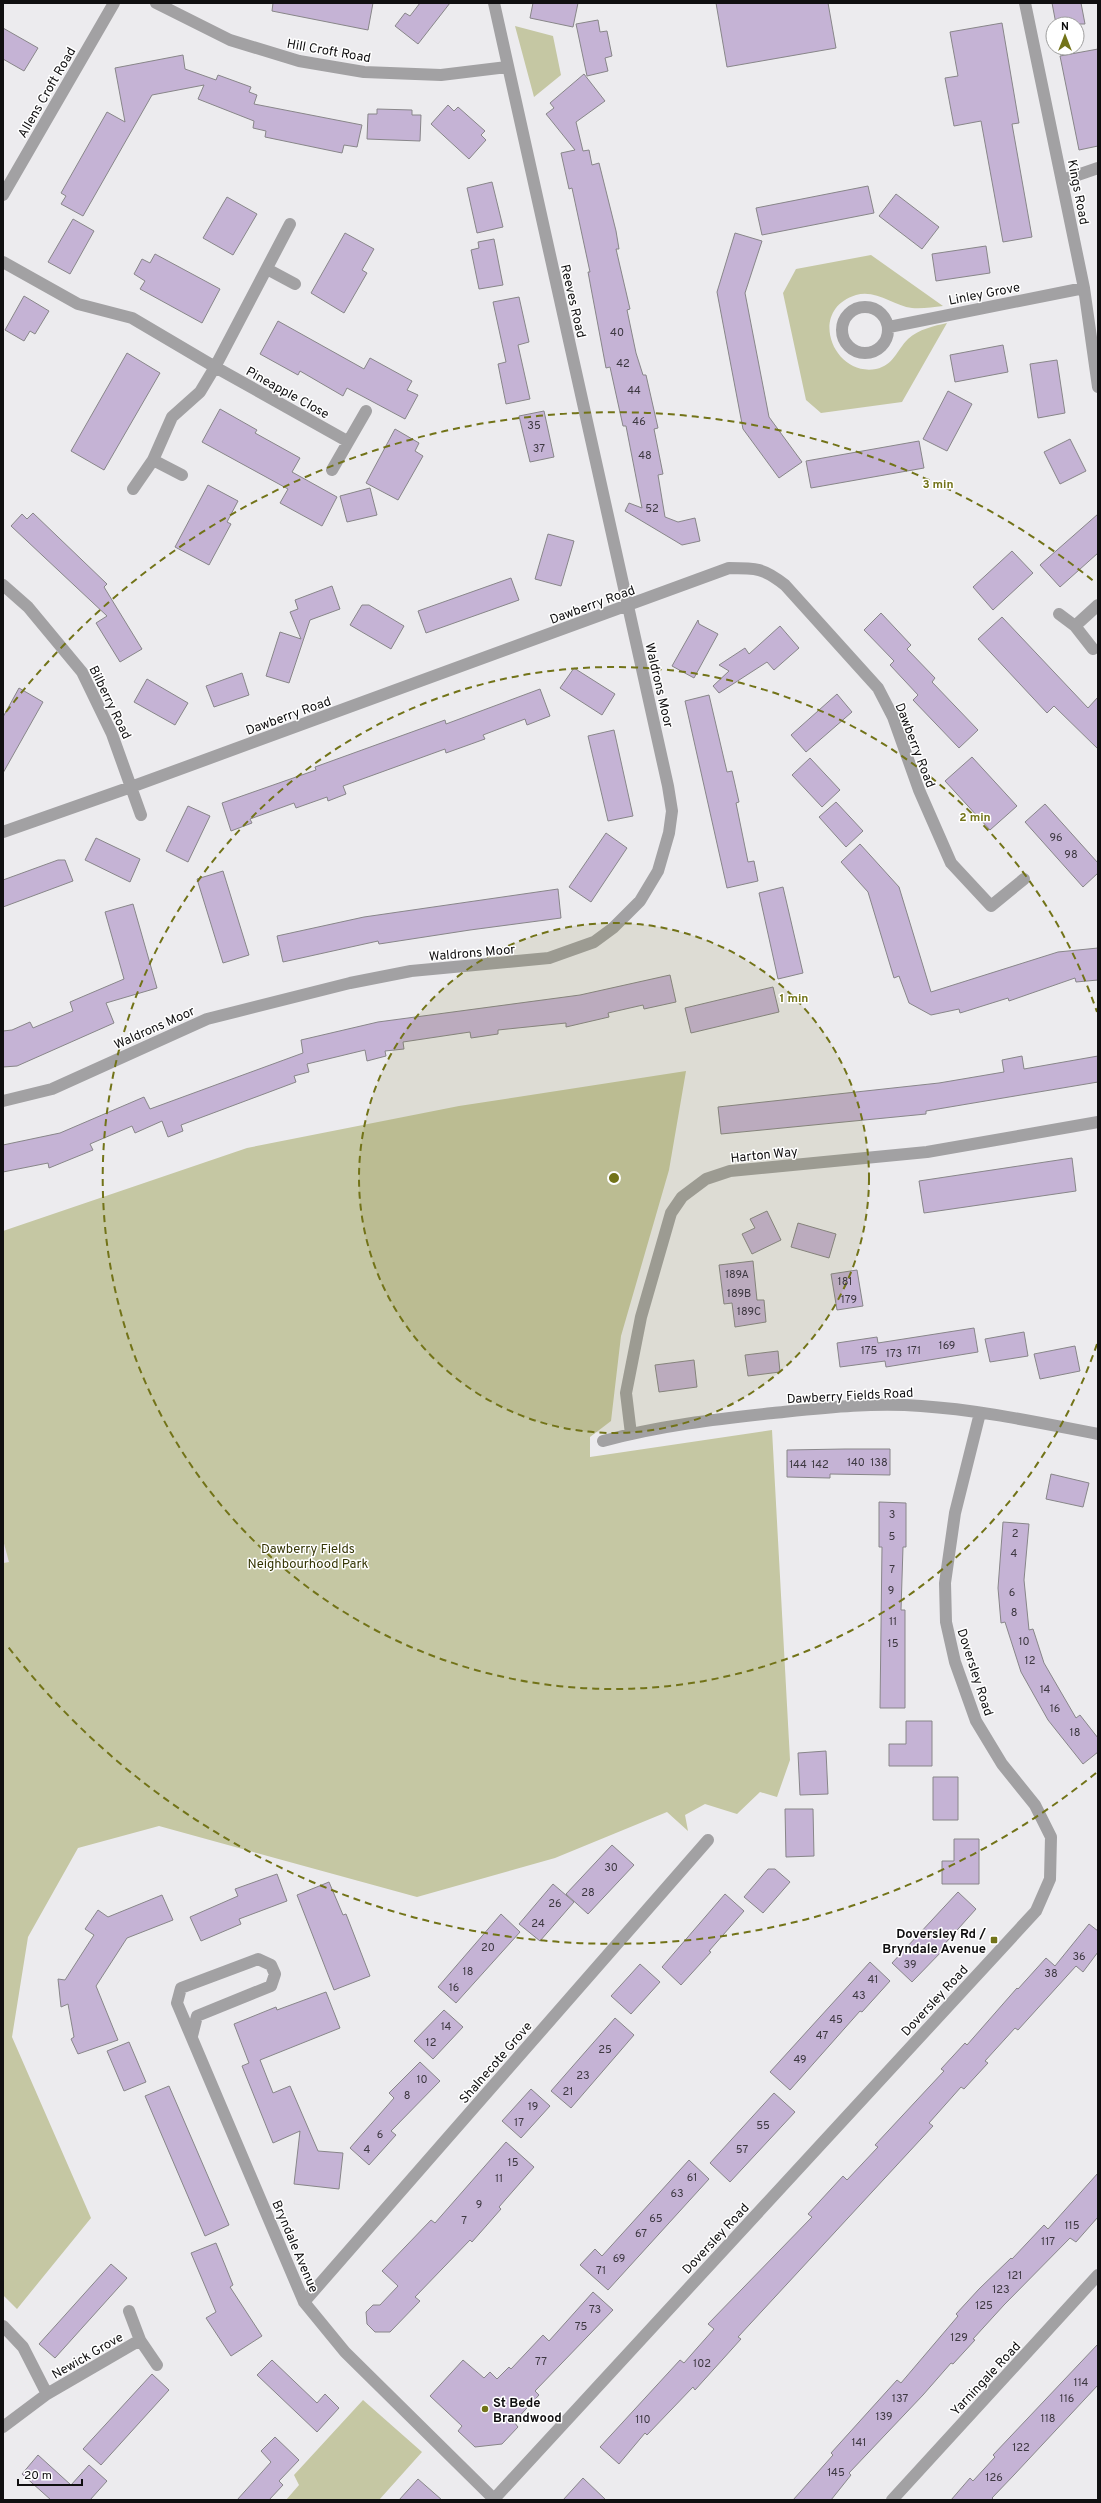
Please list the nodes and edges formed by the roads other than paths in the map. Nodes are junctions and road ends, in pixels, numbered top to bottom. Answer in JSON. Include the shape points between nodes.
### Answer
{"nodes":[{"id":1,"x":114,"y":3,"type":"edge"},
{"id":2,"x":156,"y":3,"type":"edge"},
{"id":3,"x":494,"y":3,"type":"edge"},
{"id":4,"x":1025,"y":3,"type":"edge"},
{"id":5,"x":507,"y":67,"type":"junction"},
{"id":6,"x":1098,"y":168,"type":"edge"},
{"id":7,"x":1063,"y":180,"type":"junction"},
{"id":8,"x":3,"y":195,"type":"edge"},
{"id":9,"x":290,"y":224,"type":"dead end"},
{"id":10,"x":3,"y":262,"type":"edge"},
{"id":11,"x":267,"y":269,"type":"junction"},
{"id":12,"x":295,"y":284,"type":"dead end"},
{"id":13,"x":1084,"y":288,"type":"junction"},
{"id":14,"x":889,"y":328,"type":"dead end"},
{"id":15,"x":215,"y":367,"type":"junction"},
{"id":16,"x":1098,"y":387,"type":"edge"},
{"id":17,"x":366,"y":411,"type":"dead end"},
{"id":18,"x":347,"y":441,"type":"junction"},
{"id":19,"x":153,"y":460,"type":"junction"},
{"id":20,"x":332,"y":470,"type":"dead end"},
{"id":21,"x":182,"y":475,"type":"dead end"},
{"id":22,"x":133,"y":490,"type":"dead end"},
{"id":23,"x":3,"y":586,"type":"edge"},
{"id":24,"x":1098,"y":605,"type":"edge"},
{"id":25,"x":628,"y":606,"type":"junction"},
{"id":26,"x":1059,"y":614,"type":"dead end"},
{"id":27,"x":1075,"y":626,"type":"junction"},
{"id":28,"x":1093,"y":649,"type":"dead end"},
{"id":29,"x":131,"y":787,"type":"junction"},
{"id":30,"x":141,"y":815,"type":"dead end"},
{"id":31,"x":3,"y":832,"type":"edge"},
{"id":32,"x":1024,"y":879,"type":"dead end"},
{"id":33,"x":3,"y":1101,"type":"edge"},
{"id":34,"x":1098,"y":1122,"type":"edge"},
{"id":35,"x":980,"y":1413,"type":"junction"},
{"id":36,"x":632,"y":1434,"type":"junction"},
{"id":37,"x":1098,"y":1434,"type":"edge"},
{"id":38,"x":603,"y":1441,"type":"dead end"},
{"id":39,"x":708,"y":1840,"type":"dead end"},
{"id":40,"x":192,"y":2036,"type":"junction"},
{"id":41,"x":1098,"y":2275,"type":"edge"},
{"id":42,"x":304,"y":2302,"type":"junction"},
{"id":43,"x":129,"y":2311,"type":"dead end"},
{"id":44,"x":3,"y":2326,"type":"edge"},
{"id":45,"x":140,"y":2340,"type":"junction"},
{"id":46,"x":157,"y":2365,"type":"dead end"},
{"id":47,"x":47,"y":2394,"type":"junction"},
{"id":48,"x":3,"y":2427,"type":"edge"},
{"id":49,"x":494,"y":2500,"type":"edge"},
{"id":50,"x":892,"y":2500,"type":"edge"}],
"edges":[{"from":1,"to":8,"type":"street","name":"Allens Croft Road"},
{"from":2,"to":5,"type":"street","name":"Hill Croft Road","via":[[230,40],[300,61],[364,72],[433,74]]},
{"from":3,"to":5,"type":"street","name":"Reeves Road"},
{"from":4,"to":7,"type":"street","name":"Kings Road"},
{"from":5,"to":25,"type":"street","name":"Reeves Road"},
{"from":6,"to":7,"type":"street"},
{"from":7,"to":13,"type":"street","name":"Kings Road"},
{"from":9,"to":11,"type":"street"},
{"from":10,"to":15,"type":"street","name":"Pineapple Close","via":[[78,304],[132,318]]},
{"from":11,"to":12,"type":"street"},
{"from":11,"to":15,"type":"street"},
{"from":13,"to":14,"type":"street","name":"Linley Grove"},
{"from":13,"to":16,"type":"street","name":"Kings Road"},
{"from":15,"to":18,"type":"street","name":"Pineapple Close"},
{"from":15,"to":19,"type":"street","via":[[200,392],[172,417]]},
{"from":17,"to":18,"type":"street"},
{"from":18,"to":20,"type":"street"},
{"from":19,"to":21,"type":"street"},
{"from":19,"to":22,"type":"street"},
{"from":23,"to":29,"type":"street","name":"Bilberry Road","via":[[28,607],[82,672],[112,734]]},
{"from":24,"to":27,"type":"street"},
{"from":25,"to":29,"type":"street","name":"Dawberry Road"},
{"from":25,"to":32,"type":"street","name":"Dawberry Road","via":[[729,568],[752,568],[769,572],[785,585],[878,688],[893,717],[921,797],[951,863],[991,906]]},
{"from":25,"to":33,"type":"street","name":"Waldrons Moor","via":[[672,810],[670,833],[658,871],[640,902],[614,928],[594,942],[548,958],[411,971],[350,983],[207,1019],[52,1089]]},
{"from":26,"to":27,"type":"street"},
{"from":27,"to":28,"type":"street"},
{"from":29,"to":30,"type":"street","name":"Bilberry Road"},
{"from":29,"to":31,"type":"street","name":"Dawberry Road"},
{"from":34,"to":36,"type":"street","name":"Harton Way","via":[[927,1152],[730,1171],[706,1179],[682,1197],[669,1221],[641,1317],[626,1393]]},
{"from":35,"to":36,"type":"street","name":"Dawberry Fields Road","via":[[920,1406],[826,1407],[721,1419]]},
{"from":35,"to":37,"type":"street","name":"Dawberry Fields Road"},
{"from":35,"to":49,"type":"street","name":"Doversley Road","via":[[955,1514],[946,1583],[946,1622],[955,1662],[976,1721],[1002,1764],[1035,1805],[1051,1837],[1050,1879],[1036,1910]]},
{"from":36,"to":38,"type":"street","name":"Dawberry Fields Road"},
{"from":39,"to":42,"type":"street","name":"Shalnecote Grove"},
{"from":40,"to":40,"type":"street","name":"Bryndale Avenue","via":[[197,2016],[271,1986],[275,1974],[271,1965],[258,1959],[181,1988],[176,2002]]},
{"from":40,"to":42,"type":"street","name":"Bryndale Avenue"},
{"from":41,"to":50,"type":"street","name":"Yarningale Road"},
{"from":42,"to":49,"type":"street","name":"Bryndale Avenue","via":[[345,2352]]},
{"from":43,"to":45,"type":"street","name":"Newick Grove"},
{"from":44,"to":47,"type":"street","name":"Newick Grove","via":[[23,2347]]},
{"from":45,"to":46,"type":"street","name":"Newick Grove"},
{"from":45,"to":47,"type":"street","name":"Newick Grove"},
{"from":47,"to":48,"type":"street","name":"Newick Grove"}]}
